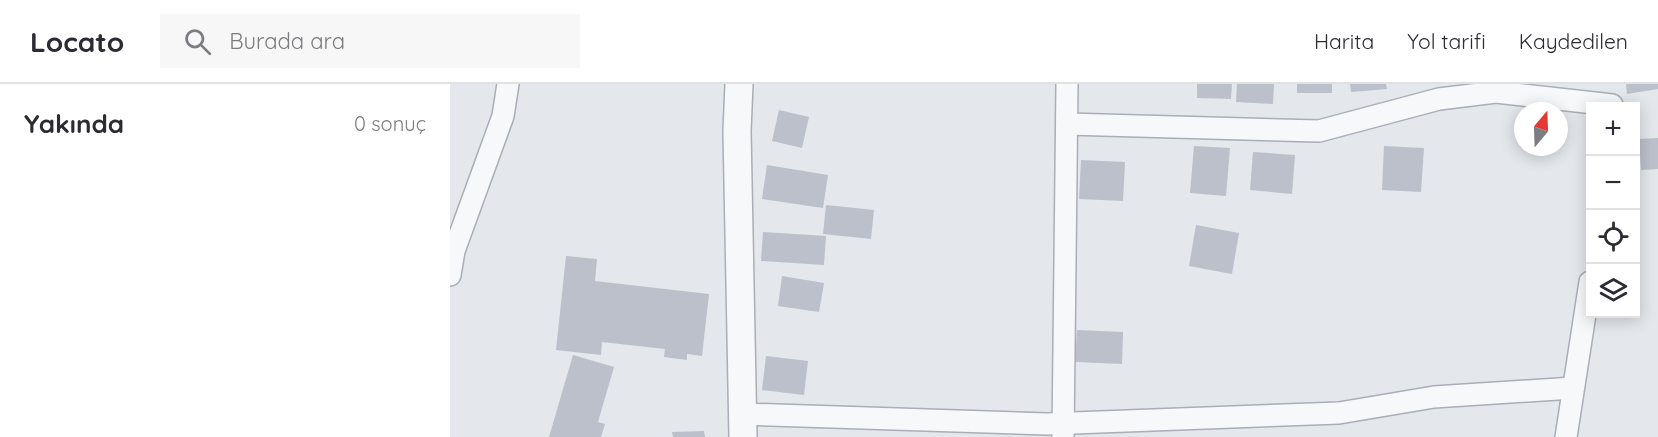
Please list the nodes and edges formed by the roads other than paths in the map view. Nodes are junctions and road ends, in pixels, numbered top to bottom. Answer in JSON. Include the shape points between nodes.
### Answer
{"nodes":[{"id":1,"x":508,"y":84,"type":"edge"},
{"id":2,"x":740,"y":84,"type":"edge"},
{"id":3,"x":1067,"y":84,"type":"edge"},
{"id":4,"x":1612,"y":98,"type":"edge"},
{"id":5,"x":1067,"y":124,"type":"junction"},
{"id":6,"x":450,"y":275,"type":"edge"},
{"id":7,"x":1586,"y":307,"type":"edge"},
{"id":8,"x":1573,"y":388,"type":"junction"},
{"id":9,"x":743,"y":426,"type":"edge"},
{"id":10,"x":1063,"y":430,"type":"edge"},
{"id":11,"x":1566,"y":437,"type":"edge"}],
"edges":[{"from":1,"to":6,"type":"street","via":[[502,116],[454,251]]},
{"from":2,"to":9,"type":"street","via":[[737,131]]},
{"from":3,"to":5,"type":"street"},
{"from":4,"to":5,"type":"street","via":[[1496,92],[1439,99],[1320,131]]},
{"from":5,"to":10,"type":"street"},
{"from":7,"to":8,"type":"street"},
{"from":8,"to":10,"type":"street","via":[[1434,397],[1339,413]]},
{"from":8,"to":11,"type":"street"},
{"from":9,"to":10,"type":"street"}]}
